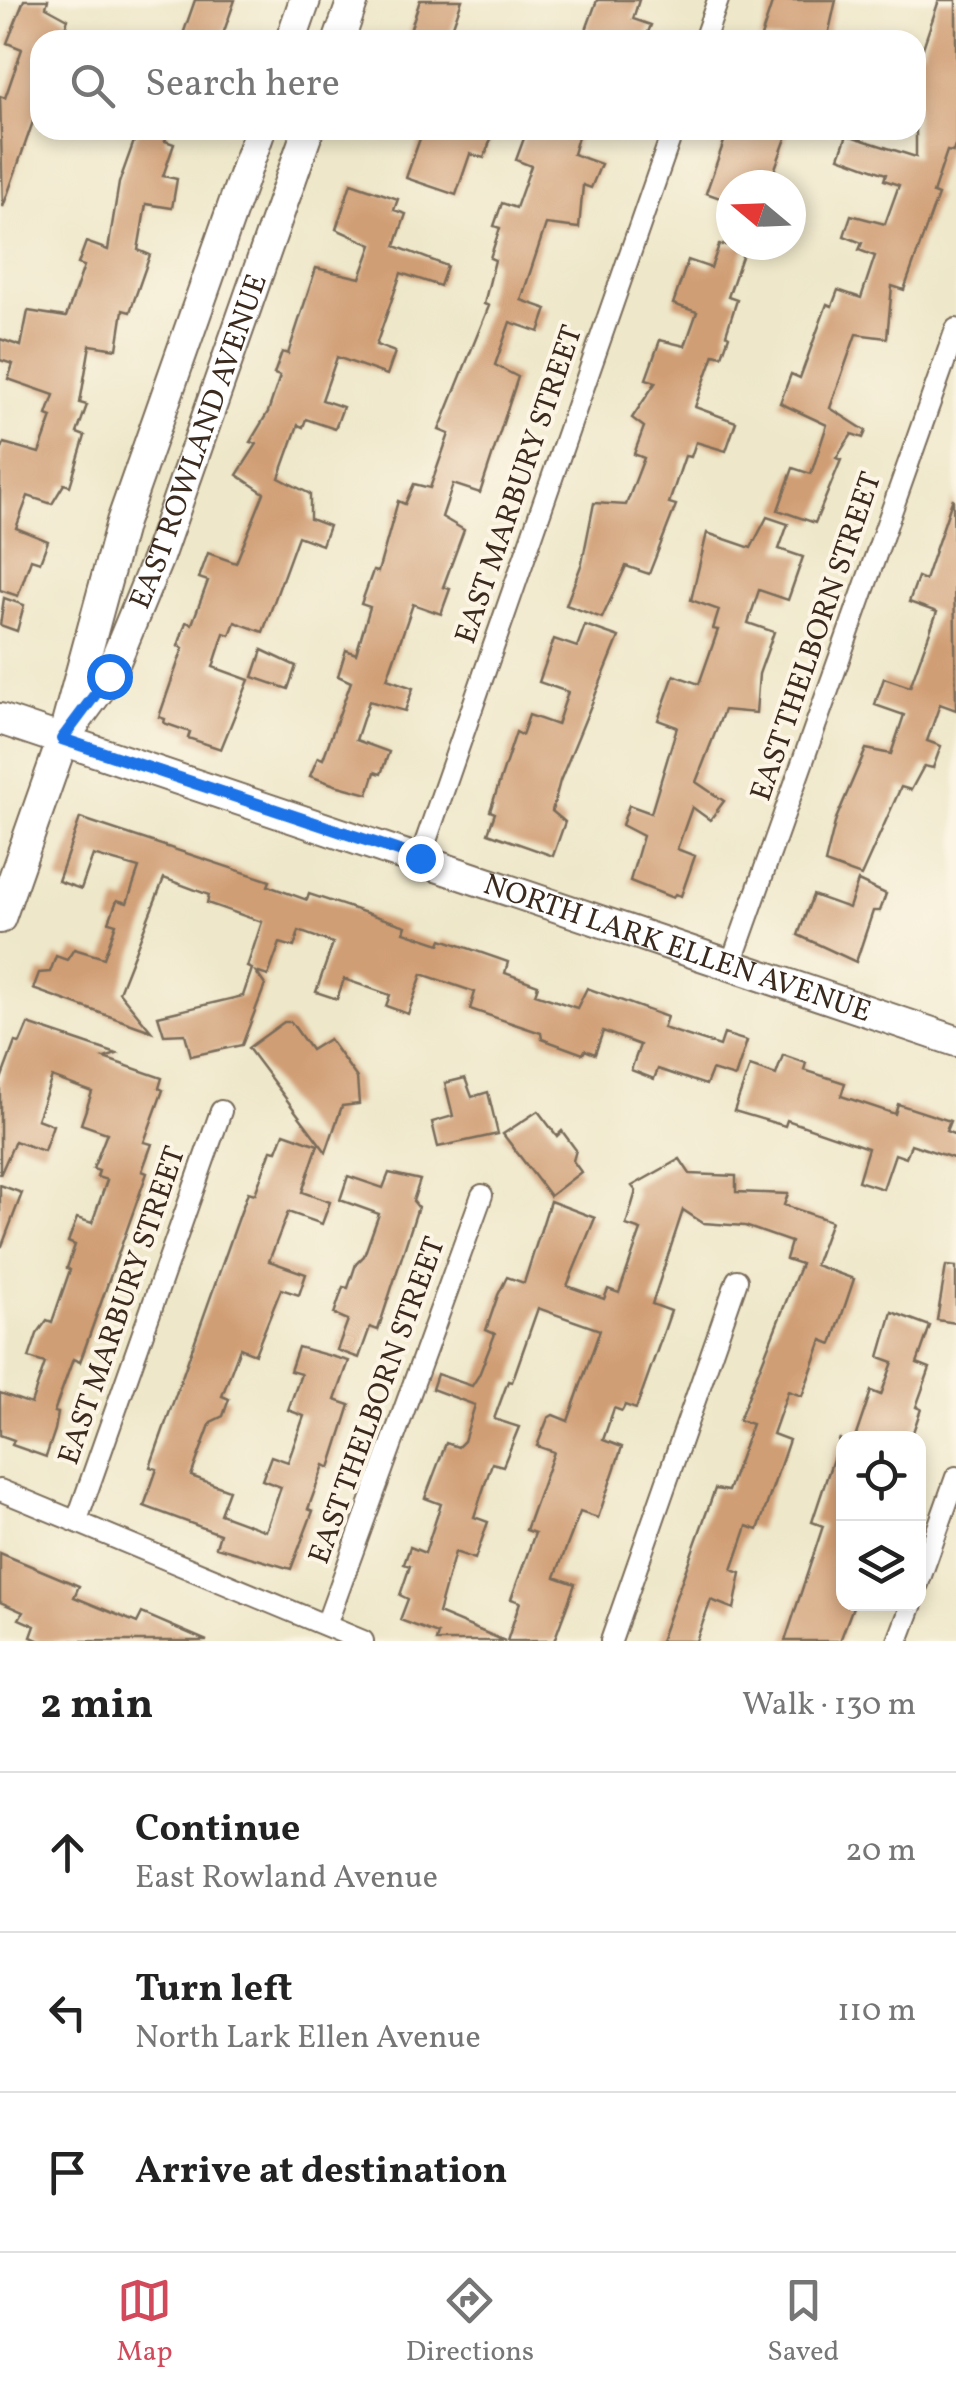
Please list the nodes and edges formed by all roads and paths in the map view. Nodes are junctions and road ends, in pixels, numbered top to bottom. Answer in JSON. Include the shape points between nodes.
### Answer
{"nodes":[{"id":1,"x":305,"y":0,"type":"edge"},
{"id":2,"x":353,"y":0,"type":"edge"},
{"id":3,"x":718,"y":0,"type":"edge"},
{"id":4,"x":294,"y":30,"type":"edge"},
{"id":5,"x":342,"y":30,"type":"edge"},
{"id":6,"x":708,"y":30,"type":"edge"},
{"id":7,"x":256,"y":140,"type":"edge"},
{"id":8,"x":304,"y":140,"type":"edge"},
{"id":9,"x":669,"y":140,"type":"edge"},
{"id":10,"x":956,"y":329,"type":"edge"},
{"id":11,"x":0,"y":719,"type":"edge"},
{"id":12,"x":62,"y":739,"type":"junction"},
{"id":13,"x":420,"y":858,"type":"junction"},
{"id":14,"x":0,"y":918,"type":"edge"},
{"id":15,"x":731,"y":964,"type":"junction"},
{"id":16,"x":956,"y":1041,"type":"edge"},
{"id":17,"x":221,"y":1110,"type":"dead end"},
{"id":18,"x":482,"y":1195,"type":"dead end"},
{"id":19,"x":737,"y":1280,"type":"dead end"},
{"id":20,"x":956,"y":1477,"type":"edge"},
{"id":21,"x":0,"y":1490,"type":"edge"},
{"id":22,"x":78,"y":1520,"type":"junction"},
{"id":23,"x":926,"y":1561,"type":"edge"},
{"id":24,"x":909,"y":1611,"type":"edge"},
{"id":25,"x":326,"y":1625,"type":"junction"},
{"id":26,"x":363,"y":1641,"type":"edge"},
{"id":27,"x":610,"y":1641,"type":"edge"},
{"id":28,"x":898,"y":1641,"type":"edge"}],
"edges":[{"from":1,"to":4,"type":"street"},
{"from":2,"to":5,"type":"street"},
{"from":3,"to":6,"type":"street"},
{"from":7,"to":12,"type":"street","name":"EAST ROWLAND AVENUE","via":[[122,522]]},
{"from":8,"to":12,"type":"street","name":"EAST ROWLAND AVENUE","via":[[157,560],[109,676]]},
{"from":9,"to":13,"type":"street","name":"EAST MARBURY STREET"},
{"from":10,"to":15,"type":"street","name":"EAST THELBORN STREET"},
{"from":11,"to":12,"type":"street","name":"NORTH LARK ELLEN AVENUE"},
{"from":12,"to":13,"type":"street","name":"NORTH LARK ELLEN AVENUE"},
{"from":12,"to":14,"type":"street","name":"EAST ROWLAND AVENUE"},
{"from":13,"to":15,"type":"street","name":"NORTH LARK ELLEN AVENUE"},
{"from":15,"to":16,"type":"street","name":"NORTH LARK ELLEN AVENUE"},
{"from":17,"to":22,"type":"street","name":"EAST MARBURY STREET"},
{"from":18,"to":25,"type":"street","name":"EAST THELBORN STREET"},
{"from":19,"to":27,"type":"street"},
{"from":20,"to":23,"type":"street"},
{"from":21,"to":22,"type":"street"},
{"from":22,"to":25,"type":"street"},
{"from":24,"to":28,"type":"street"},
{"from":25,"to":26,"type":"street"}]}
